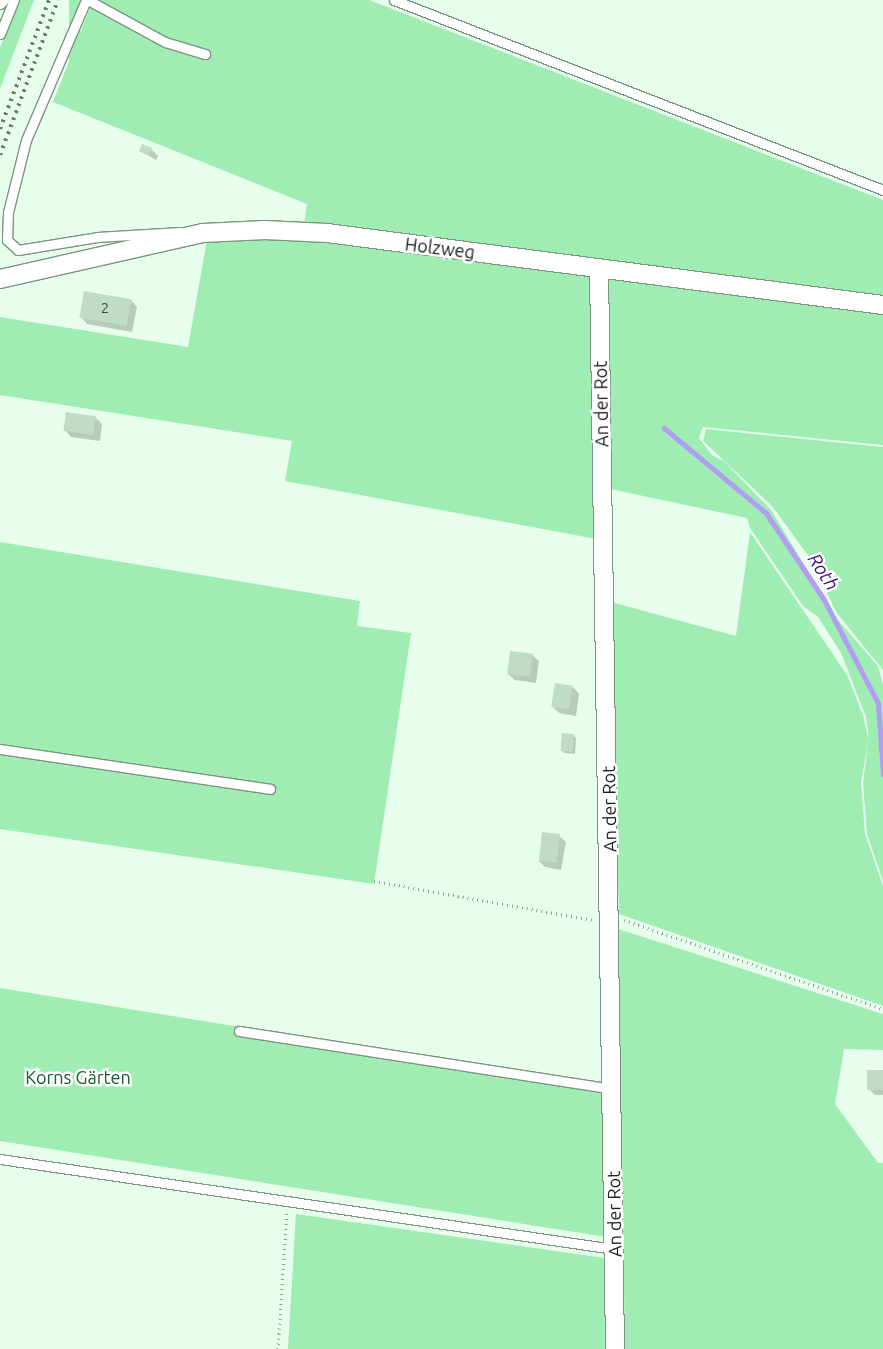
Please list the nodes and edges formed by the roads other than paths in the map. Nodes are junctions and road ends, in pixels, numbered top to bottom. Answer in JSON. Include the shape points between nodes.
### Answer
{"nodes":[{"id":1,"x":4,"y":0,"type":"edge"},
{"id":2,"x":14,"y":0,"type":"edge"},
{"id":3,"x":87,"y":0,"type":"edge"},
{"id":4,"x":394,"y":0,"type":"edge"},
{"id":5,"x":0,"y":4,"type":"edge"},
{"id":6,"x":0,"y":34,"type":"edge"},
{"id":7,"x":205,"y":54,"type":"dead end"},
{"id":8,"x":883,"y":190,"type":"edge"},
{"id":9,"x":203,"y":233,"type":"junction"},
{"id":10,"x":599,"y":269,"type":"junction"},
{"id":11,"x":0,"y":279,"type":"edge"},
{"id":12,"x":883,"y":305,"type":"edge"},
{"id":13,"x":0,"y":750,"type":"edge"},
{"id":14,"x":270,"y":789,"type":"dead end"},
{"id":15,"x":239,"y":1031,"type":"dead end"},
{"id":16,"x":612,"y":1089,"type":"junction"},
{"id":17,"x":0,"y":1159,"type":"edge"},
{"id":18,"x":614,"y":1249,"type":"junction"},
{"id":19,"x":615,"y":1349,"type":"edge"}],
"edges":[{"from":1,"to":5,"type":"lane"},
{"from":2,"to":6,"type":"lane"},
{"from":3,"to":7,"type":"lane","via":[[165,42]]},
{"from":3,"to":9,"type":"lane","via":[[26,140],[8,212],[7,240],[18,250],[97,237]]},
{"from":4,"to":8,"type":"lane"},
{"from":9,"to":10,"type":"street","name":"Holzweg","via":[[265,230],[327,233]]},
{"from":9,"to":11,"type":"street","name":"Holzweg"},
{"from":10,"to":12,"type":"street","name":"Holzweg"},
{"from":10,"to":16,"type":"street","name":"An der Rot"},
{"from":13,"to":14,"type":"lane"},
{"from":15,"to":16,"type":"lane"},
{"from":16,"to":18,"type":"street","name":"An der Rot"},
{"from":17,"to":18,"type":"lane"},
{"from":18,"to":19,"type":"street","name":"An der Rot"}]}
